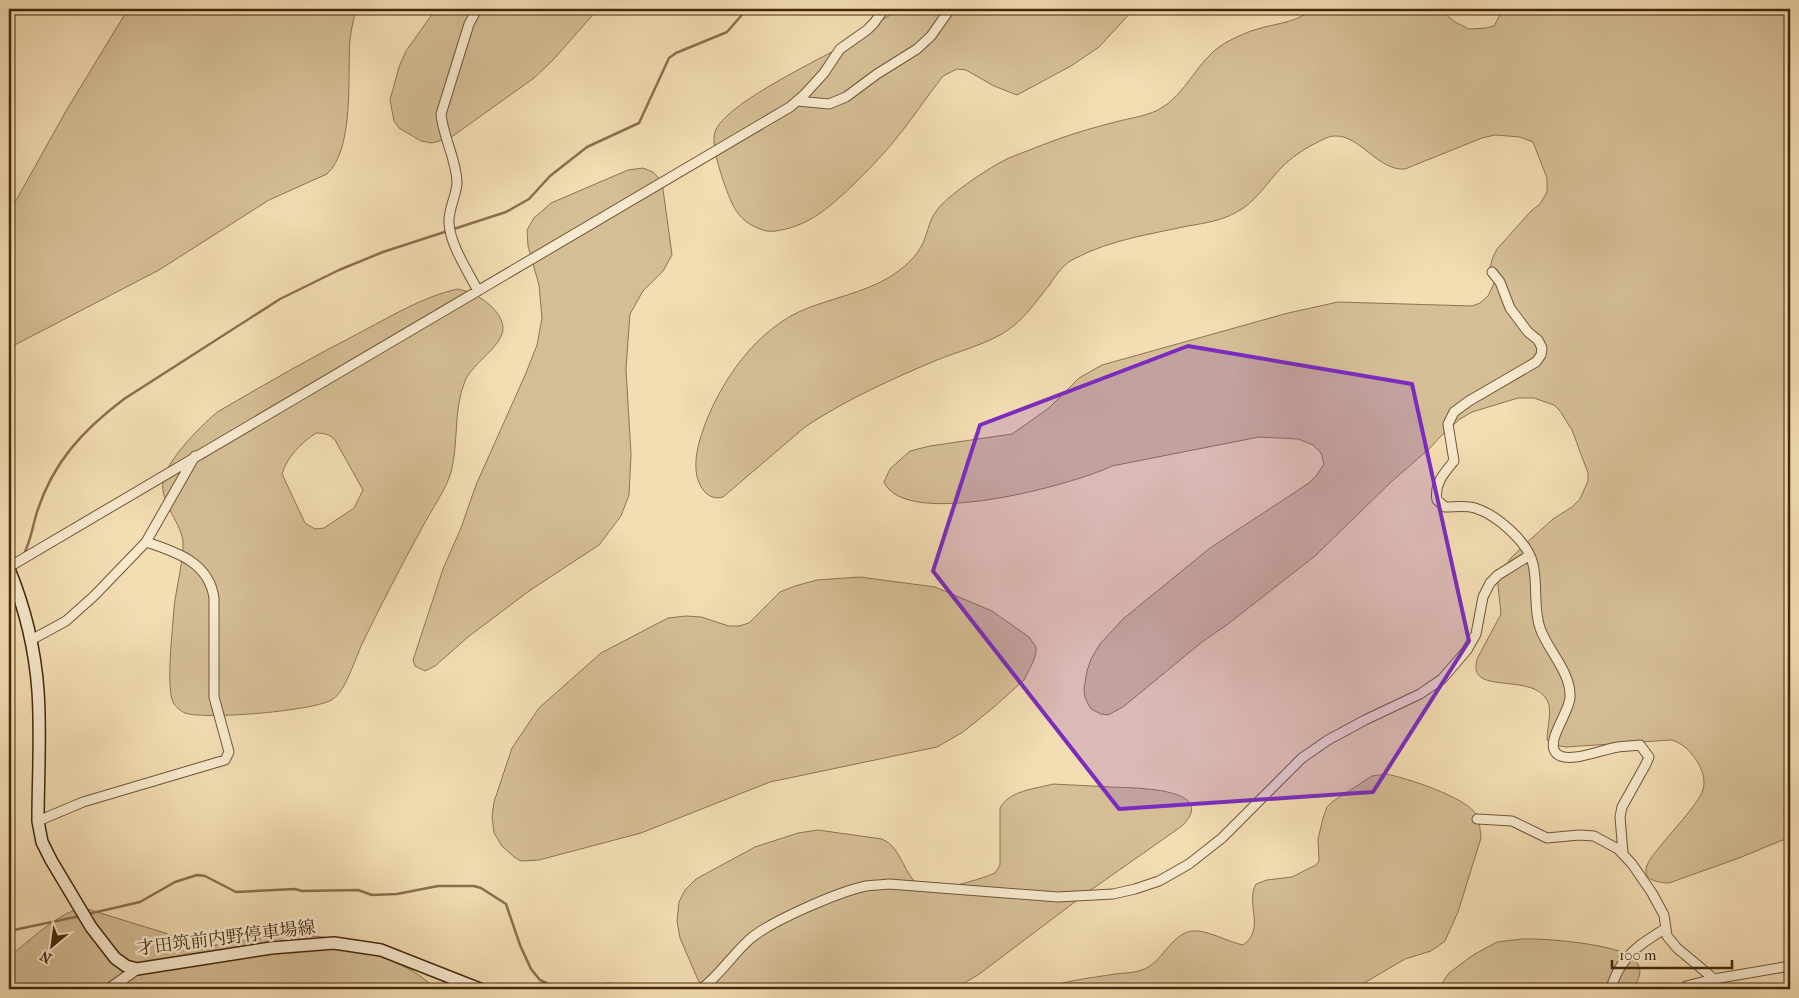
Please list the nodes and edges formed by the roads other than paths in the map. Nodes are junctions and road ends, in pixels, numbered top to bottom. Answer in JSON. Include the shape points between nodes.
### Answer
{"nodes":[{"id":1,"x":477,"y":9,"type":"edge"},
{"id":2,"x":884,"y":9,"type":"edge"},
{"id":3,"x":950,"y":9,"type":"edge"},
{"id":4,"x":797,"y":101,"type":"junction"},
{"id":5,"x":1492,"y":272,"type":"dead end"},
{"id":6,"x":478,"y":291,"type":"junction"},
{"id":7,"x":195,"y":456,"type":"junction"},
{"id":8,"x":146,"y":542,"type":"junction"},
{"id":9,"x":1529,"y":554,"type":"junction"},
{"id":10,"x":9,"y":568,"type":"edge"},
{"id":11,"x":31,"y":640,"type":"junction"},
{"id":12,"x":1477,"y":819,"type":"dead end"},
{"id":13,"x":38,"y":821,"type":"junction"},
{"id":14,"x":1624,"y":854,"type":"junction"},
{"id":15,"x":1666,"y":928,"type":"junction"},
{"id":16,"x":1790,"y":966,"type":"edge"},
{"id":17,"x":137,"y":969,"type":"junction"},
{"id":18,"x":1714,"y":979,"type":"junction"},
{"id":19,"x":109,"y":989,"type":"edge"},
{"id":20,"x":480,"y":989,"type":"edge"},
{"id":21,"x":702,"y":989,"type":"edge"},
{"id":22,"x":1611,"y":989,"type":"edge"},
{"id":23,"x":1685,"y":989,"type":"edge"}],
"edges":[{"from":1,"to":6,"type":"street","via":[[469,24],[441,114],[457,183],[448,222],[452,239]]},
{"from":2,"to":4,"type":"street","via":[[867,30],[840,49],[824,73]]},
{"from":3,"to":4,"type":"street","via":[[931,36],[917,49],[846,97],[829,104]]},
{"from":4,"to":6,"type":"street"},
{"from":5,"to":9,"type":"street","via":[[1500,282],[1510,308],[1538,340],[1541,355],[1536,362],[1454,412],[1448,424],[1454,461],[1438,484],[1437,500],[1445,507],[1475,508],[1494,518],[1526,547]]},
{"from":6,"to":7,"type":"street"},
{"from":7,"to":8,"type":"street"},
{"from":7,"to":10,"type":"street"},
{"from":8,"to":11,"type":"street","via":[[66,621]]},
{"from":8,"to":13,"type":"street","via":[[178,552],[191,560],[213,587],[214,697],[228,756],[225,760],[82,802]]},
{"from":9,"to":14,"type":"street","via":[[1533,564],[1540,629],[1568,682],[1570,695],[1570,705],[1553,738],[1555,752],[1563,758],[1640,745],[1649,757],[1622,807]]},
{"from":9,"to":21,"type":"street","via":[[1490,583],[1483,597],[1476,634],[1442,679],[1420,694],[1328,740],[1302,758],[1222,838],[1189,864],[1159,881],[1113,894],[1058,897],[889,884],[865,886],[829,898],[758,933]]},
{"from":10,"to":11,"type":"main road","name":"才田筑前内野停車場線"},
{"from":11,"to":13,"type":"main road","name":"才田筑前内野停車場線","via":[[38,691]]},
{"from":12,"to":14,"type":"street","via":[[1512,821],[1547,838],[1594,836]]},
{"from":13,"to":17,"type":"main road","name":"才田筑前内野停車場線","via":[[42,842],[91,927],[115,958]]},
{"from":14,"to":15,"type":"street","via":[[1652,893],[1664,915]]},
{"from":15,"to":18,"type":"street","via":[[1667,936],[1677,948]]},
{"from":15,"to":22,"type":"street","via":[[1625,958]]},
{"from":16,"to":18,"type":"street"},
{"from":17,"to":19,"type":"street"},
{"from":17,"to":20,"type":"main road","name":"才田筑前内野停車場線","via":[[271,948],[334,943],[381,950]]},
{"from":18,"to":23,"type":"street","via":[[1686,986]]}]}
